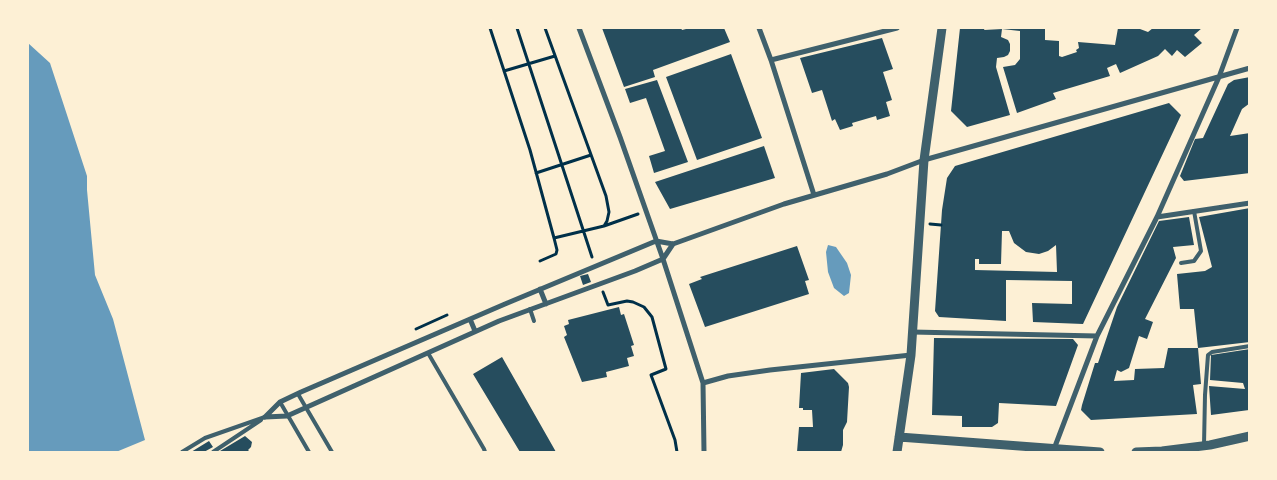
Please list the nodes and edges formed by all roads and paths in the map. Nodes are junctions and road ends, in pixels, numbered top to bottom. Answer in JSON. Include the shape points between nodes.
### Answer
{"nodes":[{"id":1,"x":490,"y":28,"type":"edge"},
{"id":2,"x":517,"y":28,"type":"edge"},
{"id":3,"x":545,"y":28,"type":"edge"},
{"id":4,"x":579,"y":28,"type":"edge"},
{"id":5,"x":759,"y":28,"type":"edge"},
{"id":6,"x":897,"y":28,"type":"edge"},
{"id":7,"x":942,"y":28,"type":"edge"},
{"id":8,"x":1237,"y":28,"type":"edge"},
{"id":9,"x":555,"y":56,"type":"junction"},
{"id":10,"x":771,"y":60,"type":"junction"},
{"id":11,"x":528,"y":64,"type":"junction"},
{"id":12,"x":1250,"y":68,"type":"edge"},
{"id":13,"x":504,"y":72,"type":"junction"},
{"id":14,"x":1219,"y":76,"type":"junction"},
{"id":15,"x":591,"y":155,"type":"junction"},
{"id":16,"x":924,"y":160,"type":"junction"},
{"id":17,"x":561,"y":165,"type":"junction"},
{"id":18,"x":536,"y":173,"type":"junction"},
{"id":19,"x":814,"y":195,"type":"junction"},
{"id":20,"x":1250,"y":203,"type":"edge"},
{"id":21,"x":646,"y":211,"type":"junction"},
{"id":22,"x":1194,"y":211,"type":"junction"},
{"id":23,"x":1158,"y":217,"type":"junction"},
{"id":24,"x":604,"y":226,"type":"junction"},
{"id":25,"x":584,"y":232,"type":"junction"},
{"id":26,"x":554,"y":238,"type":"junction"},
{"id":27,"x":656,"y":241,"type":"junction"},
{"id":28,"x":673,"y":244,"type":"junction"},
{"id":29,"x":663,"y":259,"type":"junction"},
{"id":30,"x":540,"y":261,"type":"dead end"},
{"id":31,"x":1181,"y":263,"type":"dead end"},
{"id":32,"x":594,"y":267,"type":"junction"},
{"id":33,"x":600,"y":284,"type":"junction"},
{"id":34,"x":540,"y":290,"type":"junction"},
{"id":35,"x":546,"y":304,"type":"junction"},
{"id":36,"x":530,"y":309,"type":"junction"},
{"id":37,"x":470,"y":319,"type":"junction"},
{"id":38,"x":534,"y":321,"type":"dead end"},
{"id":39,"x":475,"y":331,"type":"junction"},
{"id":40,"x":912,"y":332,"type":"junction"},
{"id":41,"x":1097,"y":336,"type":"junction"},
{"id":42,"x":1250,"y":346,"type":"edge"},
{"id":43,"x":427,"y":352,"type":"junction"},
{"id":44,"x":911,"y":355,"type":"junction"},
{"id":45,"x":703,"y":382,"type":"junction"},
{"id":46,"x":298,"y":394,"type":"junction"},
{"id":47,"x":280,"y":402,"type":"junction"},
{"id":48,"x":305,"y":408,"type":"junction"},
{"id":49,"x":287,"y":416,"type":"junction"},
{"id":50,"x":264,"y":417,"type":"junction"},
{"id":51,"x":1250,"y":436,"type":"edge"},
{"id":52,"x":900,"y":437,"type":"junction"},
{"id":53,"x":1204,"y":445,"type":"junction"},
{"id":54,"x":1054,"y":449,"type":"junction"},
{"id":55,"x":182,"y":452,"type":"edge"},
{"id":56,"x":213,"y":452,"type":"edge"},
{"id":57,"x":309,"y":452,"type":"edge"},
{"id":58,"x":332,"y":452,"type":"edge"},
{"id":59,"x":485,"y":452,"type":"edge"},
{"id":60,"x":678,"y":452,"type":"edge"},
{"id":61,"x":704,"y":452,"type":"edge"},
{"id":62,"x":897,"y":452,"type":"edge"},
{"id":63,"x":1100,"y":452,"type":"edge"},
{"id":64,"x":1136,"y":452,"type":"edge"}],
"edges":[{"from":1,"to":13,"type":"path"},
{"from":2,"to":11,"type":"path"},
{"from":3,"to":9,"type":"path"},
{"from":4,"to":21,"type":"street"},
{"from":5,"to":10,"type":"street"},
{"from":6,"to":10,"type":"street"},
{"from":7,"to":16,"type":"street"},
{"from":8,"to":14,"type":"street"},
{"from":9,"to":11,"type":"path"},
{"from":9,"to":15,"type":"path"},
{"from":10,"to":19,"type":"street"},
{"from":11,"to":13,"type":"path"},
{"from":11,"to":17,"type":"path"},
{"from":12,"to":14,"type":"street"},
{"from":13,"to":18,"type":"path"},
{"from":14,"to":16,"type":"street"},
{"from":14,"to":23,"type":"street"},
{"from":15,"to":17,"type":"path"},
{"from":15,"to":24,"type":"path","via":[[608,204]]},
{"from":16,"to":19,"type":"street"},
{"from":16,"to":40,"type":"street"},
{"from":17,"to":18,"type":"path"},
{"from":17,"to":25,"type":"path"},
{"from":18,"to":26,"type":"path"},
{"from":19,"to":28,"type":"street"},
{"from":20,"to":22,"type":"street"},
{"from":21,"to":24,"type":"path"},
{"from":21,"to":27,"type":"street"},
{"from":22,"to":23,"type":"street"},
{"from":22,"to":31,"type":"lane","via":[[1201,251],[1194,261]]},
{"from":23,"to":41,"type":"street"},
{"from":24,"to":25,"type":"path"},
{"from":25,"to":26,"type":"path"},
{"from":25,"to":32,"type":"path"},
{"from":26,"to":30,"type":"path","via":[[556,254]]},
{"from":27,"to":28,"type":"street"},
{"from":27,"to":29,"type":"street"},
{"from":27,"to":32,"type":"street"},
{"from":28,"to":29,"type":"street"},
{"from":29,"to":33,"type":"street"},
{"from":29,"to":45,"type":"street"},
{"from":32,"to":34,"type":"street"},
{"from":33,"to":35,"type":"street"},
{"from":33,"to":60,"type":"path","via":[[608,305],[633,302],[644,307],[652,317],[666,369],[651,375]]},
{"from":34,"to":35,"type":"street"},
{"from":34,"to":37,"type":"street"},
{"from":35,"to":36,"type":"street"},
{"from":36,"to":38,"type":"lane"},
{"from":36,"to":39,"type":"street"},
{"from":37,"to":39,"type":"street"},
{"from":37,"to":46,"type":"street"},
{"from":39,"to":43,"type":"street"},
{"from":40,"to":41,"type":"street"},
{"from":40,"to":44,"type":"street"},
{"from":41,"to":54,"type":"street"},
{"from":42,"to":53,"type":"lane","via":[[1208,355]]},
{"from":43,"to":48,"type":"street"},
{"from":43,"to":59,"type":"lane"},
{"from":44,"to":45,"type":"street","via":[[770,370]]},
{"from":44,"to":52,"type":"street"},
{"from":45,"to":61,"type":"street"},
{"from":46,"to":47,"type":"street"},
{"from":46,"to":48,"type":"lane"},
{"from":47,"to":49,"type":"lane"},
{"from":47,"to":50,"type":"street"},
{"from":48,"to":49,"type":"street"},
{"from":48,"to":58,"type":"lane"},
{"from":49,"to":50,"type":"street"},
{"from":49,"to":57,"type":"lane"},
{"from":50,"to":55,"type":"lane","via":[[204,438]]},
{"from":50,"to":56,"type":"lane"},
{"from":51,"to":53,"type":"street"},
{"from":52,"to":54,"type":"street"},
{"from":52,"to":62,"type":"street"},
{"from":53,"to":64,"type":"street","via":[[1162,452]]},
{"from":54,"to":63,"type":"street"}]}
